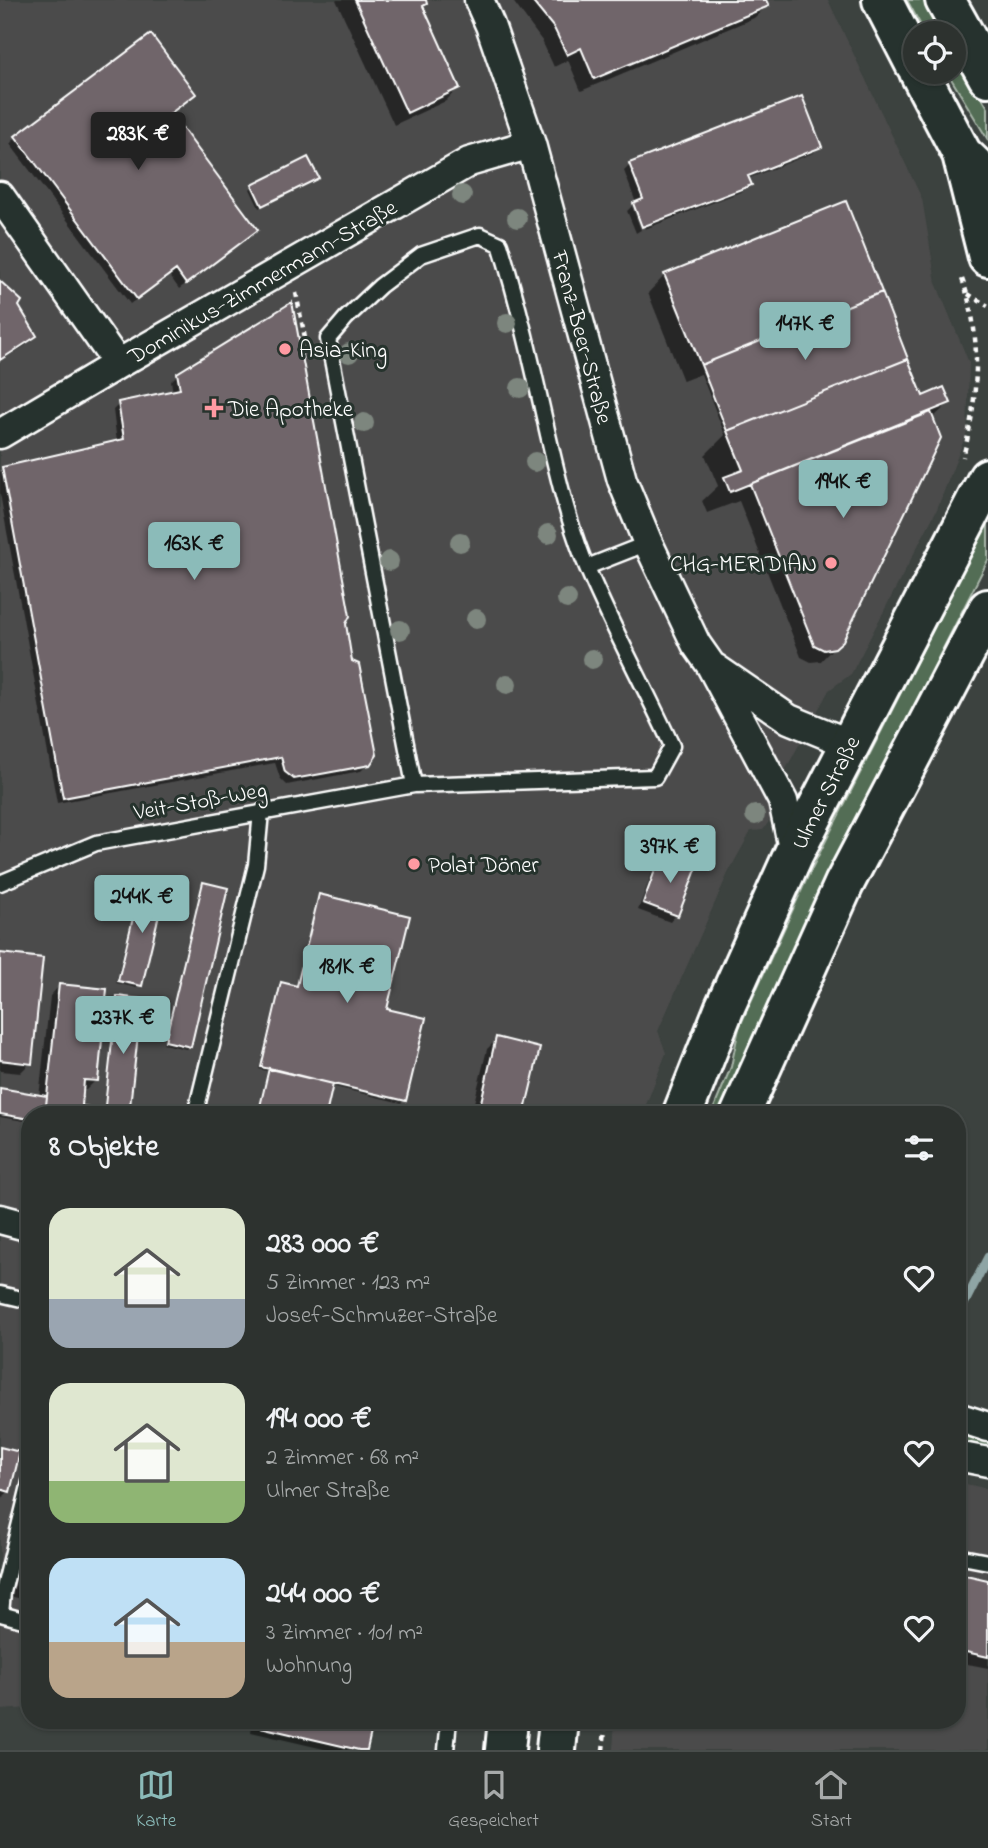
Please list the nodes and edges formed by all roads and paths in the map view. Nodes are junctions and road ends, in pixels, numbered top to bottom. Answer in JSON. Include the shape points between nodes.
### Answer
{"nodes":[{"id":1,"x":479,"y":0,"type":"edge"},
{"id":2,"x":882,"y":0,"type":"edge"},
{"id":3,"x":945,"y":0,"type":"edge"},
{"id":4,"x":903,"y":41,"type":"edge"},
{"id":5,"x":988,"y":77,"type":"edge"},
{"id":6,"x":926,"y":84,"type":"edge"},
{"id":7,"x":531,"y":145,"type":"junction"},
{"id":8,"x":975,"y":166,"type":"edge"},
{"id":9,"x":0,"y":196,"type":"edge"},
{"id":10,"x":974,"y":264,"type":"edge"},
{"id":11,"x":968,"y":293,"type":"junction"},
{"id":12,"x":988,"y":306,"type":"edge"},
{"id":13,"x":118,"y":363,"type":"junction"},
{"id":14,"x":0,"y":434,"type":"edge"},
{"id":15,"x":980,"y":469,"type":"edge"},
{"id":16,"x":648,"y":543,"type":"junction"},
{"id":17,"x":587,"y":567,"type":"junction"},
{"id":18,"x":988,"y":609,"type":"edge"},
{"id":19,"x":710,"y":664,"type":"junction"},
{"id":20,"x":850,"y":744,"type":"junction"},
{"id":21,"x":414,"y":785,"type":"junction"},
{"id":22,"x":261,"y":812,"type":"junction"},
{"id":23,"x":794,"y":853,"type":"junction"},
{"id":24,"x":0,"y":883,"type":"edge"},
{"id":25,"x":197,"y":1106,"type":"edge"},
{"id":26,"x":686,"y":1106,"type":"edge"},
{"id":27,"x":744,"y":1106,"type":"edge"},
{"id":28,"x":0,"y":1219,"type":"edge"},
{"id":29,"x":21,"y":1225,"type":"edge"},
{"id":30,"x":0,"y":1294,"type":"edge"},
{"id":31,"x":21,"y":1299,"type":"edge"},
{"id":32,"x":966,"y":1420,"type":"edge"},
{"id":33,"x":988,"y":1427,"type":"edge"},
{"id":34,"x":966,"y":1458,"type":"edge"},
{"id":35,"x":988,"y":1462,"type":"edge"},
{"id":36,"x":21,"y":1516,"type":"edge"},
{"id":37,"x":966,"y":1558,"type":"edge"},
{"id":38,"x":988,"y":1562,"type":"edge"},
{"id":39,"x":1,"y":1592,"type":"edge"},
{"id":40,"x":21,"y":1620,"type":"edge"},
{"id":41,"x":448,"y":1729,"type":"edge"},
{"id":42,"x":507,"y":1729,"type":"edge"},
{"id":43,"x":558,"y":1729,"type":"edge"},
{"id":44,"x":605,"y":1729,"type":"edge"},
{"id":45,"x":446,"y":1750,"type":"edge"},
{"id":46,"x":505,"y":1750,"type":"edge"},
{"id":47,"x":556,"y":1750,"type":"edge"},
{"id":48,"x":603,"y":1750,"type":"edge"}],
"edges":[{"from":1,"to":7,"type":"street","name":"Franz-Beer-Straße"},
{"from":2,"to":4,"type":"main road"},
{"from":3,"to":5,"type":"main road"},
{"from":6,"to":8,"type":"main road"},
{"from":7,"to":13,"type":"street","name":"Dominikus-Zimmermann-Straße","via":[[469,162]]},
{"from":7,"to":16,"type":"street","name":"Franz-Beer-Straße","via":[[622,480]]},
{"from":8,"to":10,"type":"main road"},
{"from":9,"to":13,"type":"street"},
{"from":10,"to":11,"type":"path"},
{"from":11,"to":12,"type":"path"},
{"from":11,"to":15,"type":"path","via":[[976,345],[973,420]]},
{"from":13,"to":14,"type":"street","name":"Dominikus-Zimmermann-Straße"},
{"from":15,"to":20,"type":"main road","name":"Ulmer Straße"},
{"from":16,"to":17,"type":"lane"},
{"from":16,"to":19,"type":"street","name":"Franz-Beer-Straße"},
{"from":17,"to":21,"type":"lane","name":"Veit-Stoß-Weg","via":[[672,746],[655,777]]},
{"from":17,"to":21,"type":"lane","via":[[562,492],[500,244],[480,235],[421,255],[380,286],[328,339]]},
{"from":18,"to":27,"type":"main road","via":[[844,884]]},
{"from":19,"to":20,"type":"street","name":"Franz-Beer-Straße","via":[[789,719]]},
{"from":19,"to":23,"type":"street","name":"Franz-Beer-Straße","via":[[783,801]]},
{"from":20,"to":23,"type":"main road","name":"Ulmer Straße"},
{"from":21,"to":22,"type":"lane","name":"Veit-Stoß-Weg"},
{"from":22,"to":24,"type":"lane","name":"Veit-Stoß-Weg","via":[[96,843]]},
{"from":22,"to":25,"type":"lane","via":[[256,865]]},
{"from":23,"to":26,"type":"main road","name":"Ulmer Straße"},
{"from":28,"to":29,"type":"street"},
{"from":30,"to":31,"type":"lane"},
{"from":32,"to":33,"type":"street"},
{"from":34,"to":35,"type":"street"},
{"from":36,"to":39,"type":"lane"},
{"from":37,"to":38,"type":"lane"},
{"from":39,"to":40,"type":"lane","via":[[1,1614]]},
{"from":41,"to":45,"type":"lane"},
{"from":42,"to":46,"type":"main road"},
{"from":43,"to":47,"type":"main road"},
{"from":44,"to":48,"type":"path"}]}
